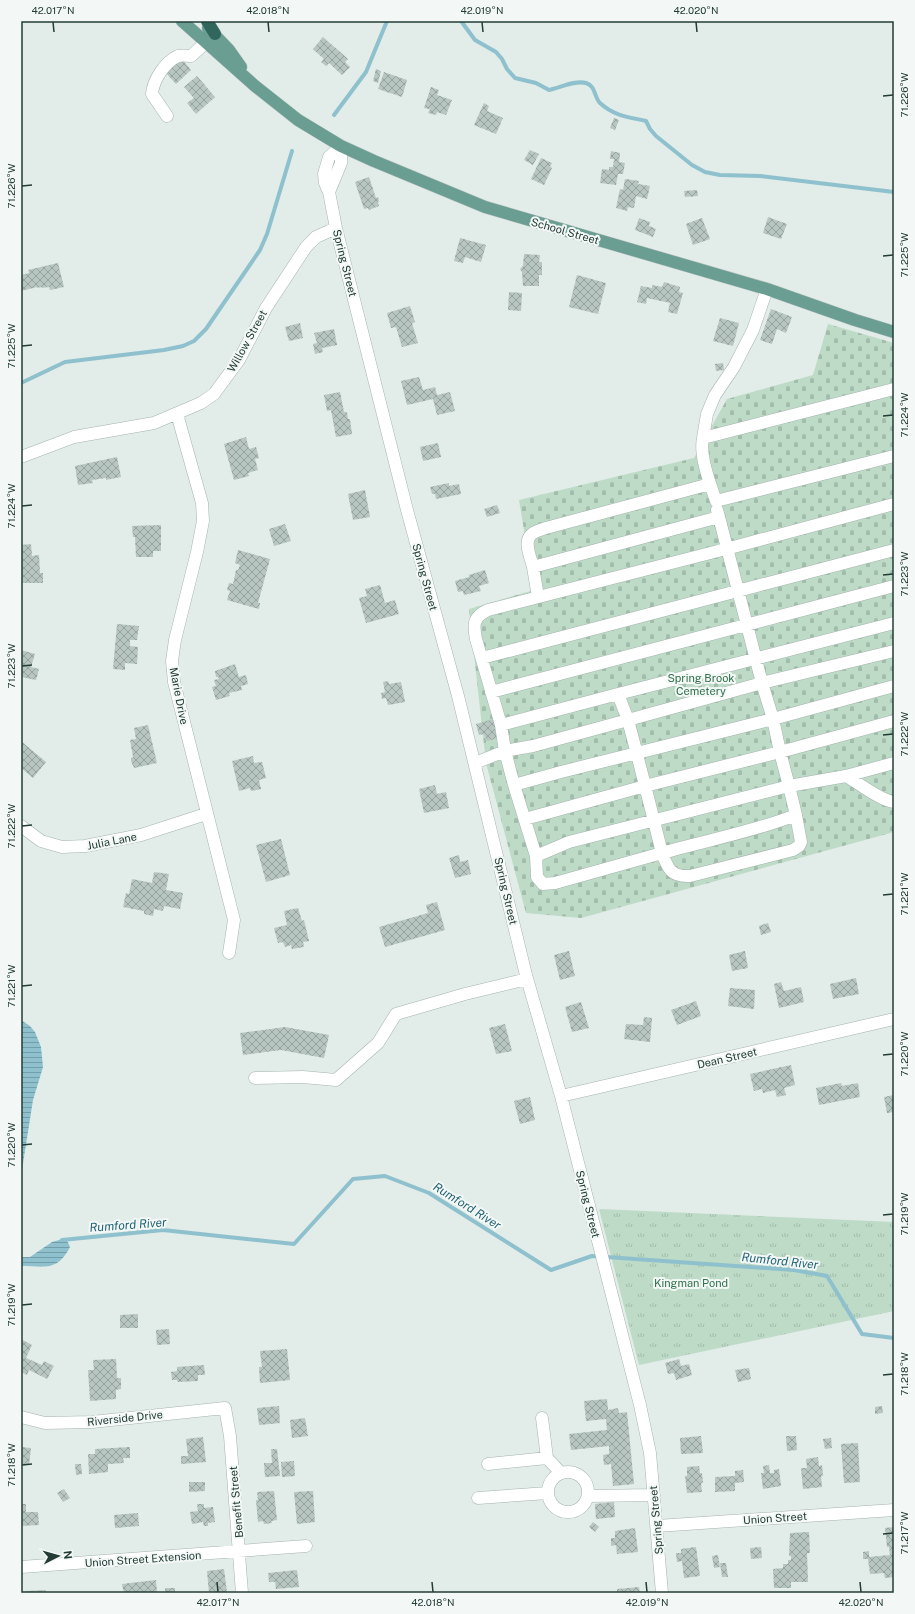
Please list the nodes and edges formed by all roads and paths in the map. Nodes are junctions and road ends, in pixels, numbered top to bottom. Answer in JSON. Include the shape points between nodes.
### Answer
{"nodes":[{"id":1,"x":182,"y":21,"type":"edge"},
{"id":2,"x":201,"y":21,"type":"edge"},
{"id":3,"x":206,"y":21,"type":"edge"},
{"id":4,"x":215,"y":34,"type":"junction"},
{"id":5,"x":206,"y":43,"type":"junction"},
{"id":6,"x":255,"y":86,"type":"junction"},
{"id":7,"x":167,"y":116,"type":"dead end"},
{"id":8,"x":341,"y":146,"type":"junction"},
{"id":9,"x":336,"y":228,"type":"junction"},
{"id":10,"x":767,"y":289,"type":"junction"},
{"id":11,"x":894,"y":332,"type":"edge"},
{"id":12,"x":894,"y":389,"type":"edge"},
{"id":13,"x":177,"y":414,"type":"junction"},
{"id":14,"x":703,"y":438,"type":"junction"},
{"id":15,"x":894,"y":456,"type":"edge"},
{"id":16,"x":21,"y":457,"type":"edge"},
{"id":17,"x":710,"y":484,"type":"junction"},
{"id":18,"x":716,"y":502,"type":"junction"},
{"id":19,"x":894,"y":504,"type":"edge"},
{"id":20,"x":719,"y":517,"type":"junction"},
{"id":21,"x":726,"y":549,"type":"junction"},
{"id":22,"x":894,"y":550,"type":"edge"},
{"id":23,"x":533,"y":567,"type":"junction"},
{"id":24,"x":894,"y":586,"type":"edge"},
{"id":25,"x":738,"y":591,"type":"junction"},
{"id":26,"x":538,"y":597,"type":"junction"},
{"id":27,"x":894,"y":622,"type":"edge"},
{"id":28,"x":747,"y":624,"type":"junction"},
{"id":29,"x":894,"y":651,"type":"edge"},
{"id":30,"x":482,"y":658,"type":"junction"},
{"id":31,"x":756,"y":659,"type":"junction"},
{"id":32,"x":762,"y":683,"type":"junction"},
{"id":33,"x":894,"y":686,"type":"edge"},
{"id":34,"x":491,"y":692,"type":"junction"},
{"id":35,"x":618,"y":694,"type":"junction"},
{"id":36,"x":773,"y":719,"type":"junction"},
{"id":37,"x":628,"y":720,"type":"junction"},
{"id":38,"x":894,"y":721,"type":"edge"},
{"id":39,"x":501,"y":725,"type":"junction"},
{"id":40,"x":505,"y":751,"type":"junction"},
{"id":41,"x":780,"y":752,"type":"junction"},
{"id":42,"x":637,"y":754,"type":"junction"},
{"id":43,"x":475,"y":763,"type":"junction"},
{"id":44,"x":894,"y":763,"type":"edge"},
{"id":45,"x":846,"y":776,"type":"junction"},
{"id":46,"x":514,"y":785,"type":"junction"},
{"id":47,"x":645,"y":786,"type":"junction"},
{"id":48,"x":789,"y":786,"type":"junction"},
{"id":49,"x":894,"y":802,"type":"edge"},
{"id":50,"x":206,"y":814,"type":"junction"},
{"id":51,"x":796,"y":815,"type":"junction"},
{"id":52,"x":525,"y":819,"type":"junction"},
{"id":53,"x":654,"y":820,"type":"junction"},
{"id":54,"x":21,"y":826,"type":"edge"},
{"id":55,"x":662,"y":853,"type":"junction"},
{"id":56,"x":536,"y":856,"type":"junction"},
{"id":57,"x":229,"y":953,"type":"dead end"},
{"id":58,"x":527,"y":979,"type":"junction"},
{"id":59,"x":894,"y":1020,"type":"edge"},
{"id":60,"x":255,"y":1078,"type":"dead end"},
{"id":61,"x":561,"y":1096,"type":"junction"},
{"id":62,"x":226,"y":1412,"type":"joint"},
{"id":63,"x":21,"y":1417,"type":"edge"},
{"id":64,"x":542,"y":1418,"type":"dead end"},
{"id":65,"x":547,"y":1458,"type":"junction"},
{"id":66,"x":488,"y":1464,"type":"dead end"},
{"id":67,"x":561,"y":1473,"type":"junction"},
{"id":68,"x":548,"y":1493,"type":"junction"},
{"id":69,"x":654,"y":1495,"type":"junction"},
{"id":70,"x":588,"y":1496,"type":"junction"},
{"id":71,"x":478,"y":1498,"type":"dead end"},
{"id":72,"x":894,"y":1510,"type":"edge"},
{"id":73,"x":657,"y":1526,"type":"junction"},
{"id":74,"x":306,"y":1546,"type":"dead end"},
{"id":75,"x":240,"y":1552,"type":"junction"},
{"id":76,"x":21,"y":1567,"type":"edge"},
{"id":77,"x":242,"y":1593,"type":"edge"},
{"id":78,"x":662,"y":1593,"type":"edge"}],
"edges":[{"from":1,"to":5,"type":"main road","name":"School Street"},
{"from":2,"to":4,"type":"main road","name":"School Street"},
{"from":3,"to":4,"type":"highway"},
{"from":4,"to":5,"type":"street"},
{"from":4,"to":6,"type":"main road","name":"School Street"},
{"from":5,"to":6,"type":"main road","name":"School Street"},
{"from":5,"to":7,"type":"street","via":[[191,56],[183,55],[176,58],[157,79],[152,94]]},
{"from":6,"to":8,"type":"main road","name":"School Street","via":[[298,120]]},
{"from":8,"to":9,"type":"street","name":"Spring Street","via":[[341,163],[329,192]]},
{"from":8,"to":10,"type":"main road","name":"School Street","via":[[485,207]]},
{"from":9,"to":13,"type":"street","name":"Willow Street","via":[[316,237],[306,247],[266,308],[239,360],[214,394]]},
{"from":9,"to":43,"type":"street","name":"Spring Street","via":[[407,510]]},
{"from":10,"to":11,"type":"main road","name":"School Street"},
{"from":10,"to":14,"type":"street","via":[[753,330],[706,414]]},
{"from":12,"to":14,"type":"street"},
{"from":13,"to":16,"type":"street","name":"Willow Street","via":[[154,423],[74,438]]},
{"from":13,"to":50,"type":"street","name":"Marie Drive","via":[[202,503],[203,521],[172,661],[174,682]]},
{"from":14,"to":17,"type":"street","via":[[701,446]]},
{"from":15,"to":18,"type":"street"},
{"from":17,"to":18,"type":"street"},
{"from":17,"to":23,"type":"street","via":[[531,534],[527,540]]},
{"from":18,"to":20,"type":"street"},
{"from":19,"to":21,"type":"street"},
{"from":20,"to":21,"type":"street"},
{"from":20,"to":23,"type":"street"},
{"from":21,"to":25,"type":"street"},
{"from":21,"to":26,"type":"street"},
{"from":22,"to":25,"type":"street"},
{"from":23,"to":26,"type":"street"},
{"from":24,"to":28,"type":"street"},
{"from":25,"to":28,"type":"street"},
{"from":25,"to":30,"type":"street"},
{"from":26,"to":30,"type":"street","via":[[479,614],[474,628]]},
{"from":27,"to":31,"type":"street"},
{"from":28,"to":31,"type":"street"},
{"from":28,"to":34,"type":"street"},
{"from":29,"to":32,"type":"street"},
{"from":30,"to":34,"type":"street"},
{"from":31,"to":32,"type":"street"},
{"from":31,"to":35,"type":"street"},
{"from":32,"to":36,"type":"street"},
{"from":32,"to":37,"type":"street"},
{"from":33,"to":36,"type":"street"},
{"from":34,"to":39,"type":"street"},
{"from":35,"to":37,"type":"street"},
{"from":35,"to":39,"type":"street"},
{"from":36,"to":41,"type":"street"},
{"from":36,"to":42,"type":"street"},
{"from":37,"to":40,"type":"street"},
{"from":37,"to":42,"type":"street"},
{"from":38,"to":41,"type":"street"},
{"from":39,"to":40,"type":"street"},
{"from":40,"to":43,"type":"street"},
{"from":40,"to":46,"type":"street"},
{"from":41,"to":47,"type":"street"},
{"from":41,"to":48,"type":"street"},
{"from":42,"to":46,"type":"street"},
{"from":42,"to":47,"type":"street"},
{"from":43,"to":58,"type":"street","name":"Spring Street"},
{"from":44,"to":45,"type":"street"},
{"from":45,"to":48,"type":"street"},
{"from":45,"to":49,"type":"street","via":[[887,802]]},
{"from":46,"to":52,"type":"street"},
{"from":47,"to":52,"type":"street"},
{"from":47,"to":53,"type":"street"},
{"from":48,"to":51,"type":"street"},
{"from":48,"to":53,"type":"street"},
{"from":50,"to":54,"type":"street","name":"Julia Lane","via":[[141,835],[85,846],[62,847],[41,841]]},
{"from":50,"to":57,"type":"street","name":"Marie Drive","via":[[234,920]]},
{"from":51,"to":55,"type":"street","via":[[771,825]]},
{"from":51,"to":55,"type":"street","via":[[801,842],[793,850],[690,876],[674,874],[668,868]]},
{"from":52,"to":56,"type":"street"},
{"from":53,"to":55,"type":"street"},
{"from":53,"to":56,"type":"street","via":[[568,842]]},
{"from":55,"to":56,"type":"street","via":[[548,884],[543,884],[537,877]]},
{"from":58,"to":60,"type":"street","via":[[396,1014],[378,1043],[336,1080],[303,1077]]},
{"from":58,"to":61,"type":"street","name":"Spring Street"},
{"from":59,"to":61,"type":"street","name":"Dean Street"},
{"from":61,"to":69,"type":"street","name":"Spring Street","via":[[640,1404],[650,1453]]},
{"from":62,"to":63,"type":"street","name":"Riverside Drive","via":[[225,1408],[92,1422],[45,1423]]},
{"from":62,"to":75,"type":"street","name":"Benefit Street"},
{"from":64,"to":65,"type":"street"},
{"from":65,"to":66,"type":"street"},
{"from":65,"to":67,"type":"street"},
{"from":67,"to":68,"type":"street","via":[[552,1479]]},
{"from":67,"to":70,"type":"street","via":[[572,1472],[581,1476],[587,1485]]},
{"from":68,"to":70,"type":"street","via":[[549,1500],[555,1508],[565,1512],[575,1511],[584,1505]]},
{"from":68,"to":71,"type":"street"},
{"from":69,"to":70,"type":"street"},
{"from":69,"to":73,"type":"street","name":"Spring Street"},
{"from":72,"to":73,"type":"street","name":"Union Street"},
{"from":73,"to":78,"type":"street","name":"Spring Street"},
{"from":74,"to":75,"type":"street","name":"Union Street Extension"},
{"from":75,"to":76,"type":"street","name":"Union Street Extension"},
{"from":75,"to":77,"type":"street","name":"Benefit Street"}]}
